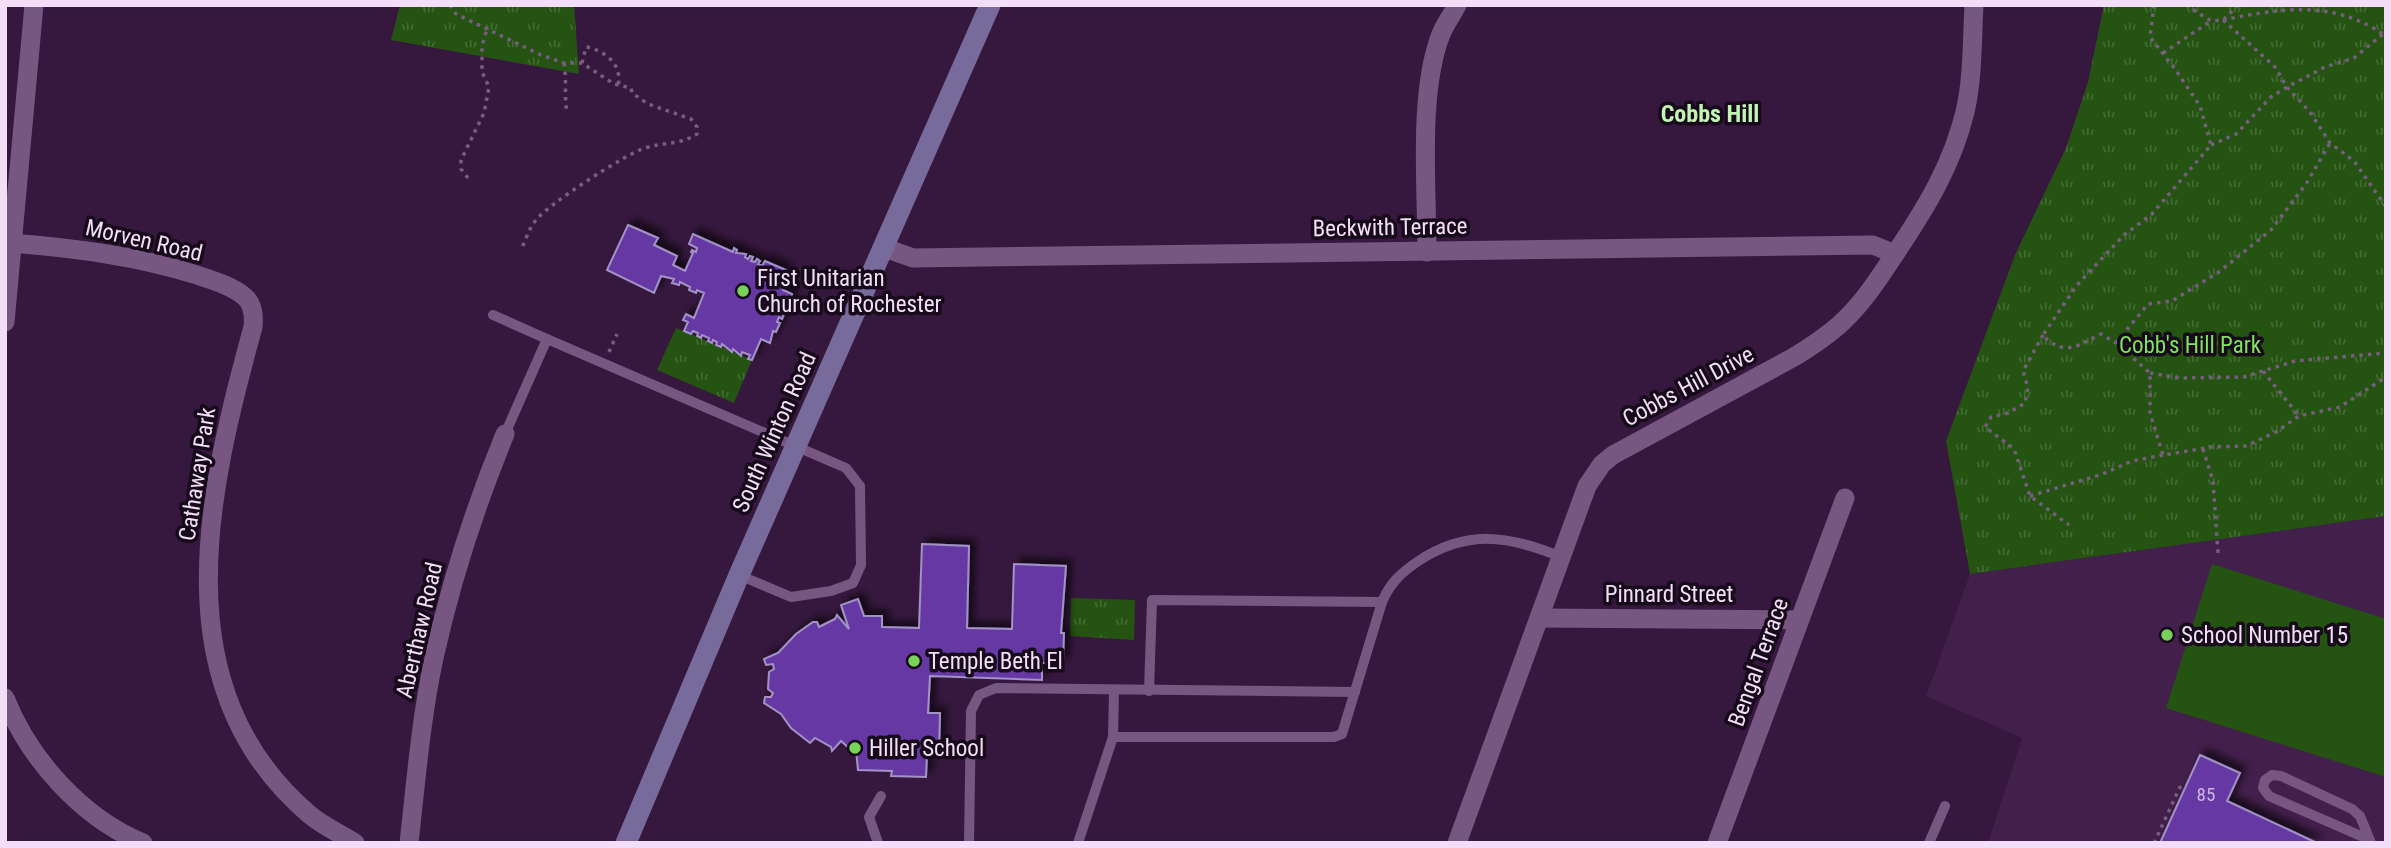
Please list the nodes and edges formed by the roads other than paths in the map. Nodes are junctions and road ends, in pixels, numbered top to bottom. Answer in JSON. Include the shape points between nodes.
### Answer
{"nodes":[{"id":1,"x":34,"y":5,"type":"edge"},
{"id":2,"x":990,"y":5,"type":"edge"},
{"id":3,"x":1457,"y":5,"type":"edge"},
{"id":4,"x":1974,"y":5,"type":"edge"},
{"id":5,"x":11,"y":243,"type":"junction"},
{"id":6,"x":885,"y":248,"type":"junction"},
{"id":7,"x":1427,"y":252,"type":"junction"},
{"id":8,"x":1895,"y":254,"type":"junction"},
{"id":9,"x":253,"y":312,"type":"joint"},
{"id":10,"x":493,"y":315,"type":"dead end"},
{"id":11,"x":5,"y":322,"type":"edge"},
{"id":12,"x":547,"y":339,"type":"junction"},
{"id":13,"x":505,"y":434,"type":"joint"},
{"id":14,"x":796,"y":447,"type":"junction"},
{"id":15,"x":1844,"y":498,"type":"dead end"},
{"id":16,"x":1561,"y":557,"type":"junction"},
{"id":17,"x":739,"y":575,"type":"junction"},
{"id":18,"x":1382,"y":602,"type":"junction"},
{"id":19,"x":1539,"y":618,"type":"junction"},
{"id":20,"x":1799,"y":620,"type":"junction"},
{"id":21,"x":1114,"y":691,"type":"junction"},
{"id":22,"x":1149,"y":691,"type":"junction"},
{"id":23,"x":1355,"y":692,"type":"junction"},
{"id":24,"x":5,"y":698,"type":"edge"},
{"id":25,"x":1112,"y":737,"type":"junction"},
{"id":26,"x":881,"y":796,"type":"dead end"},
{"id":27,"x":1945,"y":806,"type":"dead end"},
{"id":28,"x":2371,"y":841,"type":"edge"},
{"id":29,"x":143,"y":843,"type":"edge"},
{"id":30,"x":355,"y":843,"type":"edge"},
{"id":31,"x":409,"y":843,"type":"edge"},
{"id":32,"x":626,"y":843,"type":"edge"},
{"id":33,"x":878,"y":843,"type":"edge"},
{"id":34,"x":969,"y":843,"type":"edge"},
{"id":35,"x":1078,"y":843,"type":"edge"},
{"id":36,"x":1457,"y":843,"type":"edge"},
{"id":37,"x":1717,"y":843,"type":"edge"},
{"id":38,"x":1929,"y":843,"type":"edge"}],
"edges":[{"from":1,"to":5,"type":"street"},
{"from":2,"to":6,"type":"main road","name":"South Winton Road"},
{"from":3,"to":7,"type":"street","via":[[1442,33],[1431,76]]},
{"from":4,"to":8,"type":"street","name":"Cobbs Hill Drive","via":[[1966,109],[1955,146],[1927,208]]},
{"from":5,"to":9,"type":"street","name":"Morven Road","via":[[95,252],[181,270],[232,289],[246,298]]},
{"from":5,"to":11,"type":"street"},
{"from":6,"to":7,"type":"street","name":"Beckwith Terrace","via":[[913,258]]},
{"from":6,"to":14,"type":"main road","name":"South Winton Road"},
{"from":7,"to":8,"type":"street","name":"Beckwith Terrace","via":[[1873,245]]},
{"from":8,"to":16,"type":"street","name":"Cobbs Hill Drive","via":[[1857,307],[1818,342],[1602,464],[1587,486]]},
{"from":9,"to":30,"type":"street","name":"Cathaway Park","via":[[213,496],[209,610],[216,663],[233,716],[268,773],[311,816]]},
{"from":10,"to":12,"type":"lane"},
{"from":12,"to":13,"type":"lane"},
{"from":12,"to":14,"type":"lane"},
{"from":13,"to":31,"type":"street","name":"Aberthaw Road","via":[[452,582],[433,660]]},
{"from":14,"to":17,"type":"main road","name":"South Winton Road"},
{"from":14,"to":17,"type":"lane","via":[[846,468],[860,486],[861,565],[853,583],[791,597]]},
{"from":15,"to":20,"type":"street","name":"Bengal Terrace"},
{"from":16,"to":18,"type":"lane","via":[[1510,541],[1459,541],[1402,572]]},
{"from":16,"to":19,"type":"street","name":"Cobbs Hill Drive"},
{"from":17,"to":32,"type":"main road","name":"South Winton Road"},
{"from":18,"to":22,"type":"lane","via":[[1152,600]]},
{"from":18,"to":23,"type":"lane"},
{"from":19,"to":20,"type":"street","name":"Pinnard Street"},
{"from":19,"to":36,"type":"street","name":"Cobbs Hill Drive"},
{"from":20,"to":37,"type":"street","name":"Bengal Terrace"},
{"from":21,"to":22,"type":"lane"},
{"from":21,"to":25,"type":"lane"},
{"from":21,"to":34,"type":"lane","via":[[996,688],[979,695],[971,710]]},
{"from":22,"to":23,"type":"lane"},
{"from":23,"to":25,"type":"lane","via":[[1342,734],[1334,737]]},
{"from":24,"to":29,"type":"street","via":[[31,747],[61,785],[97,816]]},
{"from":25,"to":35,"type":"lane"},
{"from":26,"to":33,"type":"lane","via":[[869,817]]},
{"from":27,"to":38,"type":"lane"},
{"from":28,"to":28,"type":"lane","via":[[2352,808],[2281,776],[2265,780],[2263,788],[2269,796]]}]}
